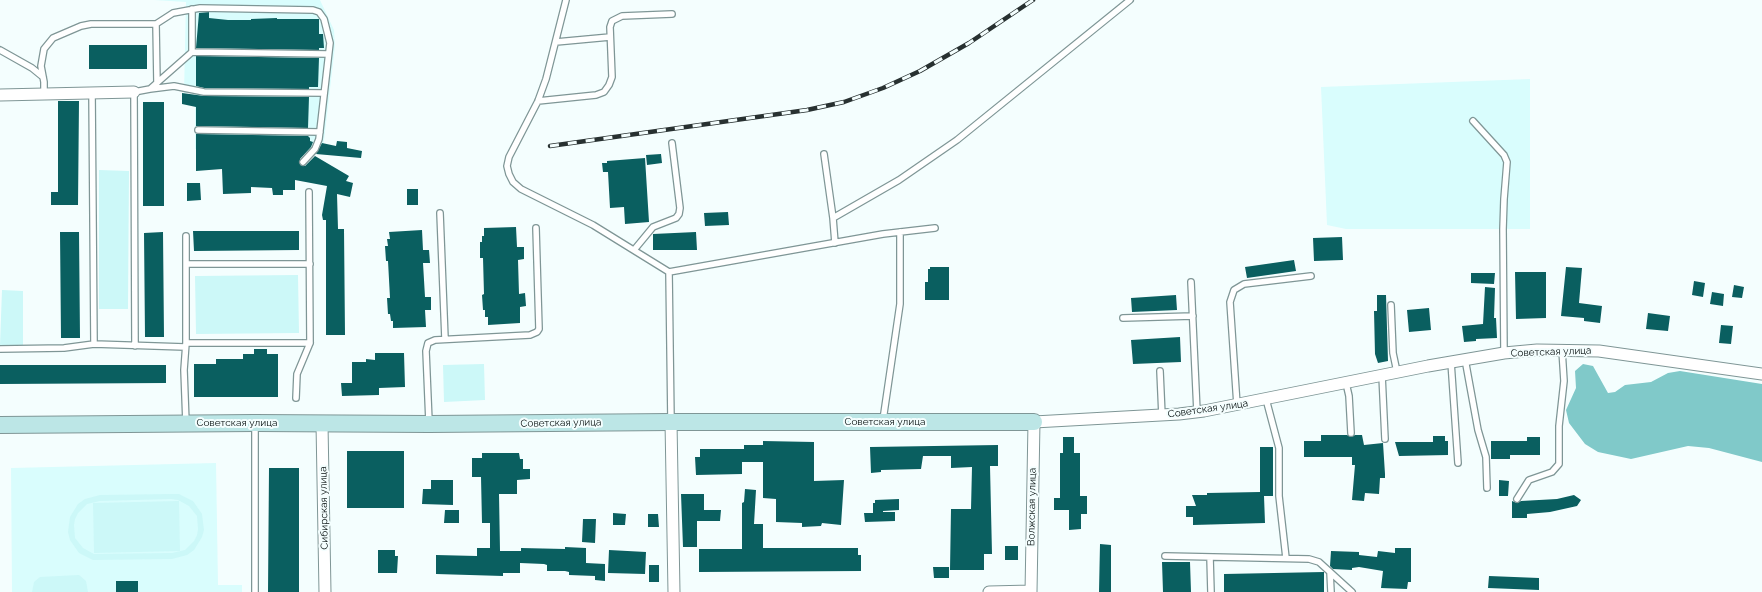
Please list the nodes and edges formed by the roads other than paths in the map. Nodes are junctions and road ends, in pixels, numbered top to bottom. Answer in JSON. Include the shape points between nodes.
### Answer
{"nodes":[{"id":1,"x":566,"y":0,"type":"edge"},
{"id":2,"x":1130,"y":0,"type":"edge"},
{"id":3,"x":192,"y":9,"type":"junction"},
{"id":4,"x":672,"y":14,"type":"dead end"},
{"id":5,"x":156,"y":24,"type":"junction"},
{"id":6,"x":610,"y":37,"type":"junction"},
{"id":7,"x":556,"y":42,"type":"junction"},
{"id":8,"x":0,"y":50,"type":"edge"},
{"id":9,"x":192,"y":52,"type":"junction"},
{"id":10,"x":328,"y":54,"type":"junction"},
{"id":11,"x":44,"y":77,"type":"junction"},
{"id":12,"x":157,"y":83,"type":"junction"},
{"id":13,"x":150,"y":89,"type":"junction"},
{"id":14,"x":92,"y":92,"type":"junction"},
{"id":15,"x":134,"y":92,"type":"junction"},
{"id":16,"x":44,"y":93,"type":"junction"},
{"id":17,"x":324,"y":93,"type":"junction"},
{"id":18,"x":0,"y":95,"type":"edge"},
{"id":19,"x":538,"y":101,"type":"junction"},
{"id":20,"x":1473,"y":121,"type":"dead end"},
{"id":21,"x":198,"y":130,"type":"dead end"},
{"id":22,"x":320,"y":132,"type":"junction"},
{"id":23,"x":672,"y":143,"type":"dead end"},
{"id":24,"x":824,"y":154,"type":"dead end"},
{"id":25,"x":303,"y":162,"type":"dead end"},
{"id":26,"x":309,"y":192,"type":"dead end"},
{"id":27,"x":440,"y":213,"type":"dead end"},
{"id":28,"x":833,"y":218,"type":"junction"},
{"id":29,"x":536,"y":228,"type":"dead end"},
{"id":30,"x":935,"y":228,"type":"dead end"},
{"id":31,"x":900,"y":232,"type":"junction"},
{"id":32,"x":186,"y":236,"type":"dead end"},
{"id":33,"x":835,"y":243,"type":"junction"},
{"id":34,"x":634,"y":250,"type":"junction"},
{"id":35,"x":186,"y":264,"type":"junction"},
{"id":36,"x":310,"y":264,"type":"junction"},
{"id":37,"x":669,"y":272,"type":"junction"},
{"id":38,"x":1311,"y":276,"type":"dead end"},
{"id":39,"x":1191,"y":282,"type":"dead end"},
{"id":40,"x":1391,"y":305,"type":"dead end"},
{"id":41,"x":1193,"y":316,"type":"junction"},
{"id":42,"x":1123,"y":318,"type":"dead end"},
{"id":43,"x":444,"y":339,"type":"junction"},
{"id":44,"x":310,"y":343,"type":"junction"},
{"id":45,"x":94,"y":344,"type":"junction"},
{"id":46,"x":185,"y":345,"type":"junction"},
{"id":47,"x":135,"y":346,"type":"junction"},
{"id":48,"x":0,"y":349,"type":"edge"},
{"id":49,"x":1562,"y":350,"type":"junction"},
{"id":50,"x":1504,"y":353,"type":"junction"},
{"id":51,"x":1465,"y":359,"type":"junction"},
{"id":52,"x":1451,"y":362,"type":"junction"},
{"id":53,"x":1160,"y":370,"type":"dead end"},
{"id":54,"x":1397,"y":372,"type":"junction"},
{"id":55,"x":1762,"y":374,"type":"edge"},
{"id":56,"x":1382,"y":375,"type":"junction"},
{"id":57,"x":1346,"y":383,"type":"junction"},
{"id":58,"x":296,"y":398,"type":"dead end"},
{"id":59,"x":1266,"y":399,"type":"junction"},
{"id":60,"x":1237,"y":405,"type":"junction"},
{"id":61,"x":1197,"y":412,"type":"junction"},
{"id":62,"x":1162,"y":416,"type":"junction"},
{"id":63,"x":671,"y":422,"type":"junction"},
{"id":64,"x":883,"y":422,"type":"junction"},
{"id":65,"x":1034,"y":422,"type":"junction"},
{"id":66,"x":186,"y":423,"type":"junction"},
{"id":67,"x":255,"y":423,"type":"junction"},
{"id":68,"x":322,"y":424,"type":"junction"},
{"id":69,"x":429,"y":424,"type":"junction"},
{"id":70,"x":0,"y":425,"type":"edge"},
{"id":71,"x":1351,"y":433,"type":"dead end"},
{"id":72,"x":1385,"y":439,"type":"dead end"},
{"id":73,"x":1458,"y":464,"type":"dead end"},
{"id":74,"x":1487,"y":488,"type":"dead end"},
{"id":75,"x":1517,"y":499,"type":"dead end"},
{"id":76,"x":1165,"y":556,"type":"dead end"},
{"id":77,"x":1210,"y":557,"type":"junction"},
{"id":78,"x":1286,"y":558,"type":"junction"},
{"id":79,"x":1330,"y":572,"type":"junction"},
{"id":80,"x":255,"y":592,"type":"edge"},
{"id":81,"x":325,"y":592,"type":"edge"},
{"id":82,"x":674,"y":592,"type":"edge"},
{"id":83,"x":989,"y":592,"type":"edge"},
{"id":84,"x":1031,"y":592,"type":"edge"},
{"id":85,"x":1211,"y":592,"type":"edge"},
{"id":86,"x":1331,"y":592,"type":"edge"},
{"id":87,"x":1352,"y":592,"type":"edge"}],
"edges":[{"from":1,"to":7,"type":"lane"},
{"from":2,"to":28,"type":"lane","via":[[956,140],[899,180]]},
{"from":3,"to":5,"type":"lane","via":[[173,13]]},
{"from":3,"to":9,"type":"lane"},
{"from":3,"to":10,"type":"lane","via":[[313,10],[319,12],[324,19],[329,36]]},
{"from":4,"to":6,"type":"lane","via":[[617,18],[610,27]]},
{"from":5,"to":11,"type":"lane","via":[[91,24],[63,32],[53,38],[44,49],[41,66]]},
{"from":5,"to":12,"type":"lane"},
{"from":6,"to":7,"type":"lane"},
{"from":6,"to":19,"type":"lane","via":[[612,77],[604,92]]},
{"from":7,"to":19,"type":"lane"},
{"from":8,"to":11,"type":"lane"},
{"from":9,"to":10,"type":"lane"},
{"from":9,"to":12,"type":"lane"},
{"from":10,"to":17,"type":"lane"},
{"from":11,"to":16,"type":"lane"},
{"from":12,"to":13,"type":"lane"},
{"from":13,"to":15,"type":"lane"},
{"from":13,"to":17,"type":"lane","via":[[174,86],[204,92]]},
{"from":14,"to":15,"type":"street"},
{"from":14,"to":16,"type":"street"},
{"from":14,"to":45,"type":"lane"},
{"from":15,"to":47,"type":"lane"},
{"from":16,"to":18,"type":"street"},
{"from":17,"to":22,"type":"lane"},
{"from":19,"to":34,"type":"lane","via":[[509,157],[507,166],[513,182],[521,189],[593,225]]},
{"from":20,"to":50,"type":"lane","via":[[1504,155],[1507,162],[1503,229]]},
{"from":21,"to":22,"type":"lane"},
{"from":22,"to":25,"type":"lane","via":[[315,150]]},
{"from":23,"to":34,"type":"lane","via":[[679,214],[676,218],[653,227]]},
{"from":24,"to":28,"type":"lane"},
{"from":26,"to":36,"type":"lane"},
{"from":27,"to":43,"type":"lane"},
{"from":28,"to":33,"type":"lane"},
{"from":29,"to":43,"type":"lane","via":[[540,325],[537,332],[530,336]]},
{"from":30,"to":31,"type":"lane"},
{"from":31,"to":33,"type":"lane"},
{"from":31,"to":64,"type":"lane","via":[[900,304]]},
{"from":32,"to":35,"type":"lane"},
{"from":33,"to":37,"type":"lane"},
{"from":34,"to":37,"type":"lane"},
{"from":35,"to":36,"type":"lane"},
{"from":35,"to":46,"type":"lane"},
{"from":36,"to":44,"type":"lane"},
{"from":37,"to":63,"type":"lane"},
{"from":38,"to":60,"type":"lane","via":[[1244,284],[1234,290],[1230,302]]},
{"from":39,"to":41,"type":"lane"},
{"from":40,"to":54,"type":"lane","via":[[1393,353]]},
{"from":41,"to":42,"type":"lane"},
{"from":41,"to":61,"type":"lane"},
{"from":43,"to":69,"type":"lane","via":[[431,341],[426,347]]},
{"from":44,"to":46,"type":"lane"},
{"from":44,"to":58,"type":"lane","via":[[297,374]]},
{"from":45,"to":47,"type":"lane"},
{"from":45,"to":48,"type":"lane","via":[[64,348]]},
{"from":46,"to":47,"type":"lane"},
{"from":46,"to":66,"type":"lane"},
{"from":49,"to":50,"type":"street","name":"Советская улица"},
{"from":49,"to":55,"type":"street","name":"Советская улица","via":[[1621,353]]},
{"from":49,"to":75,"type":"lane","via":[[1564,381],[1559,426],[1559,464],[1552,472],[1529,480]]},
{"from":50,"to":51,"type":"street","name":"Советская улица"},
{"from":51,"to":52,"type":"street","name":"Советская улица"},
{"from":51,"to":74,"type":"lane","via":[[1478,430],[1486,457]]},
{"from":52,"to":54,"type":"street","name":"Советская улица"},
{"from":52,"to":73,"type":"lane"},
{"from":53,"to":62,"type":"lane"},
{"from":54,"to":56,"type":"street","name":"Советская улица"},
{"from":56,"to":57,"type":"street","name":"Советская улица"},
{"from":56,"to":72,"type":"lane"},
{"from":57,"to":59,"type":"street","name":"Советская улица"},
{"from":57,"to":71,"type":"lane"},
{"from":59,"to":60,"type":"street","name":"Советская улица"},
{"from":59,"to":78,"type":"lane","via":[[1278,448],[1279,496]]},
{"from":60,"to":61,"type":"street","name":"Советская улица"},
{"from":61,"to":62,"type":"street","name":"Советская улица"},
{"from":62,"to":65,"type":"street","name":"Советская улица"},
{"from":63,"to":64,"type":"street","name":"Советская улица"},
{"from":63,"to":69,"type":"street","name":"Советская улица"},
{"from":63,"to":82,"type":"street"},
{"from":64,"to":65,"type":"street","name":"Советская улица"},
{"from":65,"to":84,"type":"street","name":"Волжская улица"},
{"from":66,"to":67,"type":"street","name":"Советская улица"},
{"from":66,"to":70,"type":"street","name":"Советская улица"},
{"from":67,"to":68,"type":"street","name":"Советская улица","via":[[296,421]]},
{"from":67,"to":80,"type":"lane"},
{"from":68,"to":69,"type":"street","name":"Советская улица"},
{"from":68,"to":81,"type":"street","name":"Сибирская улица"},
{"from":76,"to":77,"type":"lane"},
{"from":77,"to":78,"type":"lane"},
{"from":77,"to":85,"type":"lane"},
{"from":78,"to":79,"type":"lane","via":[[1314,560]]},
{"from":79,"to":86,"type":"lane"},
{"from":79,"to":87,"type":"lane"},
{"from":83,"to":84,"type":"street"}]}
